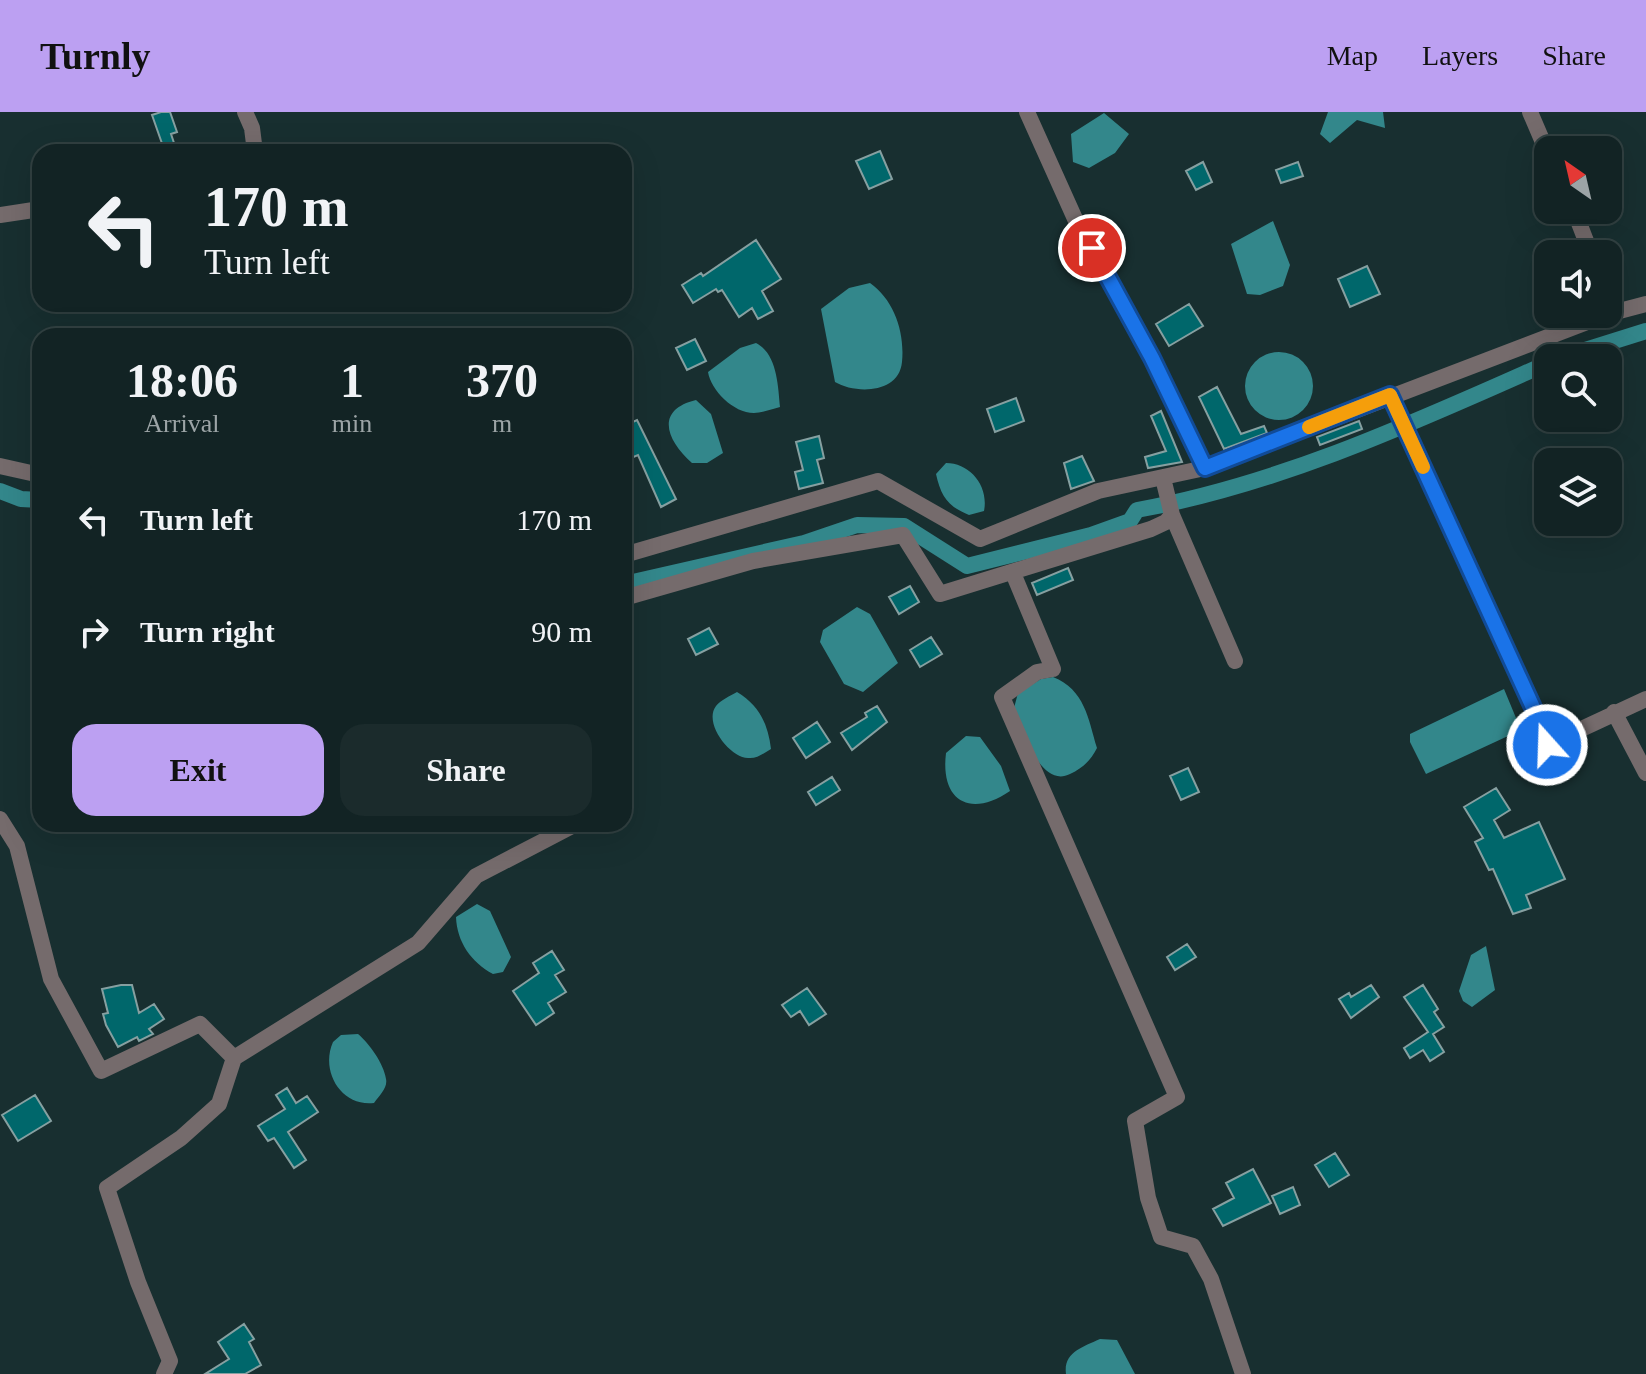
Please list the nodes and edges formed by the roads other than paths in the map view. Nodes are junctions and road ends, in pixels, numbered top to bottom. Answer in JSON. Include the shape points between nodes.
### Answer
{"nodes":[{"id":1,"x":245,"y":112,"type":"edge"},
{"id":2,"x":1027,"y":112,"type":"edge"},
{"id":3,"x":1530,"y":112,"type":"edge"},
{"id":4,"x":1540,"y":136,"type":"edge"},
{"id":5,"x":254,"y":144,"type":"edge"},
{"id":6,"x":32,"y":210,"type":"edge"},
{"id":7,"x":0,"y":215,"type":"edge"},
{"id":8,"x":1646,"y":304,"type":"edge"},
{"id":9,"x":1622,"y":310,"type":"edge"},
{"id":10,"x":1570,"y":328,"type":"edge"},
{"id":11,"x":1390,"y":395,"type":"junction"},
{"id":12,"x":0,"y":466,"type":"edge"},
{"id":13,"x":1205,"y":468,"type":"junction"},
{"id":14,"x":32,"y":473,"type":"edge"},
{"id":15,"x":1163,"y":480,"type":"junction"},
{"id":16,"x":1172,"y":515,"type":"junction"},
{"id":17,"x":632,"y":553,"type":"edge"},
{"id":18,"x":1013,"y":573,"type":"junction"},
{"id":19,"x":632,"y":596,"type":"edge"},
{"id":20,"x":1235,"y":661,"type":"dead end"},
{"id":21,"x":1646,"y":699,"type":"edge"},
{"id":22,"x":1614,"y":712,"type":"junction"},
{"id":23,"x":1646,"y":773,"type":"edge"},
{"id":24,"x":0,"y":819,"type":"edge"},
{"id":25,"x":561,"y":832,"type":"edge"},
{"id":26,"x":234,"y":1058,"type":"junction"},
{"id":27,"x":164,"y":1374,"type":"edge"},
{"id":28,"x":1243,"y":1374,"type":"edge"}],
"edges":[{"from":1,"to":5,"type":"street"},
{"from":2,"to":13,"type":"street","via":[[1076,221]]},
{"from":3,"to":4,"type":"street"},
{"from":6,"to":7,"type":"street"},
{"from":8,"to":9,"type":"street"},
{"from":10,"to":11,"type":"street"},
{"from":11,"to":13,"type":"street"},
{"from":11,"to":22,"type":"street","via":[[1547,745]]},
{"from":12,"to":14,"type":"street"},
{"from":13,"to":15,"type":"street"},
{"from":15,"to":16,"type":"street"},
{"from":15,"to":17,"type":"street","via":[[1098,491],[980,539],[878,481]]},
{"from":16,"to":18,"type":"street","via":[[1151,529]]},
{"from":16,"to":20,"type":"street"},
{"from":18,"to":19,"type":"street","via":[[940,594],[903,535],[753,561]]},
{"from":18,"to":28,"type":"street","via":[[1053,669],[1037,672],[1002,697],[1177,1097],[1135,1121],[1148,1198],[1161,1237],[1193,1246],[1211,1279]]},
{"from":21,"to":22,"type":"street"},
{"from":22,"to":23,"type":"street"},
{"from":24,"to":26,"type":"street","via":[[17,846],[51,979],[101,1071],[200,1024]]},
{"from":25,"to":26,"type":"street","via":[[476,876],[418,943]]},
{"from":26,"to":27,"type":"street","via":[[219,1104],[181,1138],[107,1188],[170,1361]]}]}
